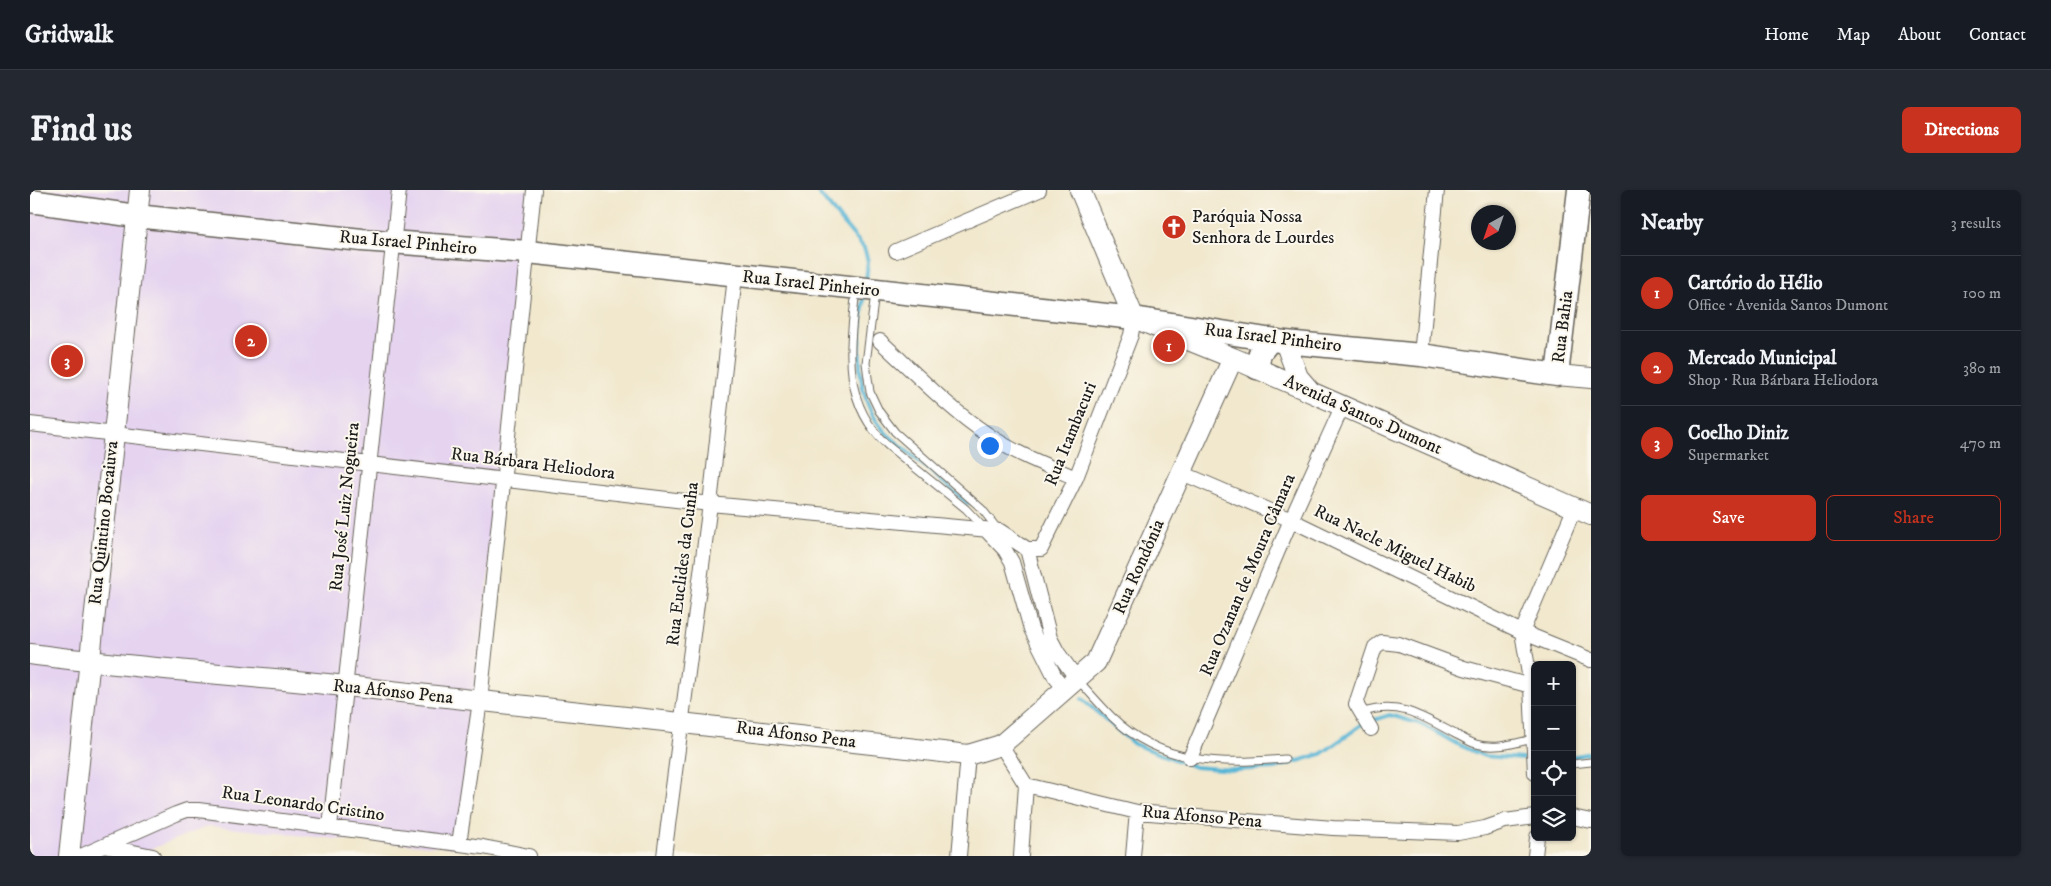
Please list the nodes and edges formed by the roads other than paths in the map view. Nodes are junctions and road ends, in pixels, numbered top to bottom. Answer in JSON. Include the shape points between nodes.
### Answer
{"nodes":[{"id":1,"x":140,"y":190,"type":"edge"},
{"id":2,"x":399,"y":190,"type":"edge"},
{"id":3,"x":534,"y":190,"type":"edge"},
{"id":4,"x":1039,"y":190,"type":"edge"},
{"id":5,"x":1080,"y":190,"type":"edge"},
{"id":6,"x":1437,"y":190,"type":"edge"},
{"id":7,"x":1579,"y":190,"type":"edge"},
{"id":8,"x":30,"y":201,"type":"edge"},
{"id":9,"x":136,"y":216,"type":"junction"},
{"id":10,"x":393,"y":244,"type":"junction"},
{"id":11,"x":896,"y":251,"type":"dead end"},
{"id":12,"x":528,"y":252,"type":"junction"},
{"id":13,"x":735,"y":276,"type":"junction"},
{"id":14,"x":878,"y":296,"type":"junction"},
{"id":15,"x":855,"y":298,"type":"dead end"},
{"id":16,"x":1134,"y":318,"type":"junction"},
{"id":17,"x":880,"y":341,"type":"dead end"},
{"id":18,"x":1282,"y":347,"type":"junction"},
{"id":19,"x":1421,"y":355,"type":"junction"},
{"id":20,"x":1233,"y":358,"type":"junction"},
{"id":21,"x":1265,"y":371,"type":"junction"},
{"id":22,"x":1557,"y":375,"type":"junction"},
{"id":23,"x":1591,"y":378,"type":"edge"},
{"id":24,"x":1311,"y":392,"type":"junction"},
{"id":25,"x":1342,"y":407,"type":"junction"},
{"id":26,"x":30,"y":424,"type":"edge"},
{"id":27,"x":113,"y":435,"type":"junction"},
{"id":28,"x":368,"y":463,"type":"junction"},
{"id":29,"x":1182,"y":473,"type":"junction"},
{"id":30,"x":1076,"y":478,"type":"junction"},
{"id":31,"x":505,"y":480,"type":"junction"},
{"id":32,"x":710,"y":504,"type":"junction"},
{"id":33,"x":1582,"y":512,"type":"edge"},
{"id":34,"x":1291,"y":520,"type":"junction"},
{"id":35,"x":985,"y":529,"type":"junction"},
{"id":36,"x":1000,"y":531,"type":"junction"},
{"id":37,"x":1027,"y":549,"type":"junction"},
{"id":38,"x":1522,"y":632,"type":"junction"},
{"id":39,"x":30,"y":654,"type":"edge"},
{"id":40,"x":1591,"y":660,"type":"edge"},
{"id":41,"x":90,"y":662,"type":"junction"},
{"id":42,"x":1071,"y":684,"type":"junction"},
{"id":43,"x":345,"y":686,"type":"junction"},
{"id":44,"x":1531,"y":686,"type":"joint"},
{"id":45,"x":480,"y":701,"type":"junction"},
{"id":46,"x":1360,"y":713,"type":"junction"},
{"id":47,"x":681,"y":722,"type":"junction"},
{"id":48,"x":1371,"y":730,"type":"dead end"},
{"id":49,"x":1531,"y":738,"type":"edge"},
{"id":50,"x":1001,"y":745,"type":"junction"},
{"id":51,"x":968,"y":755,"type":"junction"},
{"id":52,"x":1190,"y":758,"type":"junction"},
{"id":53,"x":1285,"y":759,"type":"dead end"},
{"id":54,"x":1591,"y":762,"type":"edge"},
{"id":55,"x":1576,"y":764,"type":"edge"},
{"id":56,"x":1026,"y":785,"type":"junction"},
{"id":57,"x":1137,"y":812,"type":"junction"},
{"id":58,"x":1531,"y":818,"type":"edge"},
{"id":59,"x":1576,"y":818,"type":"edge"},
{"id":60,"x":1591,"y":821,"type":"edge"},
{"id":61,"x":330,"y":827,"type":"junction"},
{"id":62,"x":1537,"y":841,"type":"edge"},
{"id":63,"x":459,"y":844,"type":"junction"},
{"id":64,"x":104,"y":846,"type":"junction"},
{"id":65,"x":482,"y":852,"type":"edge"},
{"id":66,"x":69,"y":856,"type":"edge"},
{"id":67,"x":81,"y":856,"type":"edge"},
{"id":68,"x":153,"y":856,"type":"edge"},
{"id":69,"x":528,"y":856,"type":"edge"},
{"id":70,"x":664,"y":856,"type":"edge"},
{"id":71,"x":959,"y":856,"type":"edge"},
{"id":72,"x":1021,"y":856,"type":"edge"},
{"id":73,"x":1134,"y":856,"type":"edge"},
{"id":74,"x":1535,"y":856,"type":"edge"}],
"edges":[{"from":1,"to":9,"type":"street","name":"Rua Quintino Bocaiuva"},
{"from":2,"to":10,"type":"street","name":"Rua José Luiz Nogueira"},
{"from":3,"to":12,"type":"street"},
{"from":4,"to":11,"type":"street"},
{"from":5,"to":16,"type":"street"},
{"from":6,"to":19,"type":"street"},
{"from":7,"to":22,"type":"main road","name":"Rua Bahia"},
{"from":8,"to":9,"type":"main road","name":"Rua Israel Pinheiro"},
{"from":9,"to":10,"type":"main road","name":"Rua Israel Pinheiro"},
{"from":9,"to":27,"type":"street","name":"Rua Quintino Bocaiuva"},
{"from":10,"to":12,"type":"main road","name":"Rua Israel Pinheiro"},
{"from":10,"to":28,"type":"street","name":"Rua José Luiz Nogueira"},
{"from":12,"to":13,"type":"main road","name":"Rua Israel Pinheiro"},
{"from":12,"to":31,"type":"street"},
{"from":13,"to":14,"type":"main road","name":"Rua Israel Pinheiro","via":[[822,285]]},
{"from":13,"to":32,"type":"street","name":"Rua Euclides da Cunha"},
{"from":14,"to":16,"type":"main road","name":"Rua Israel Pinheiro"},
{"from":14,"to":36,"type":"lane","via":[[866,363],[870,392],[879,411],[895,432],[982,509]]},
{"from":15,"to":35,"type":"lane","via":[[851,362],[855,395],[862,414],[876,435],[966,509]]},
{"from":16,"to":18,"type":"main road","name":"Rua Israel Pinheiro"},
{"from":16,"to":20,"type":"street","name":"Avenida Santos Dumont"},
{"from":16,"to":30,"type":"street","name":"Rua Itambacuri","via":[[1131,335]]},
{"from":17,"to":30,"type":"street","via":[[986,434],[1028,458]]},
{"from":18,"to":19,"type":"main road","name":"Rua Israel Pinheiro"},
{"from":18,"to":21,"type":"main road","via":[[1260,353]]},
{"from":18,"to":24,"type":"street","via":[[1298,377]]},
{"from":19,"to":22,"type":"main road","name":"Rua Israel Pinheiro"},
{"from":20,"to":21,"type":"street","name":"Avenida Santos Dumont"},
{"from":20,"to":29,"type":"street","name":"Rua Rondônia"},
{"from":21,"to":24,"type":"street","name":"Avenida Santos Dumont"},
{"from":22,"to":23,"type":"street","name":"Rua Israel Pinheiro"},
{"from":24,"to":25,"type":"street","name":"Avenida Santos Dumont"},
{"from":25,"to":33,"type":"street","name":"Avenida Santos Dumont"},
{"from":25,"to":34,"type":"street","name":"Rua Ozanan de Moura Câmara"},
{"from":26,"to":27,"type":"street","name":"Rua Bárbara Heliodora"},
{"from":27,"to":28,"type":"street","name":"Rua Bárbara Heliodora"},
{"from":27,"to":41,"type":"street","name":"Rua Quintino Bocaiuva"},
{"from":28,"to":31,"type":"street","name":"Rua Bárbara Heliodora"},
{"from":28,"to":43,"type":"street","name":"Rua José Luiz Nogueira"},
{"from":29,"to":34,"type":"street","name":"Rua Nacle Miguel Habib"},
{"from":29,"to":42,"type":"street","name":"Rua Rondônia","via":[[1100,655]]},
{"from":30,"to":37,"type":"street","name":"Rua Itambacuri","via":[[1041,549]]},
{"from":31,"to":32,"type":"street","name":"Rua Bárbara Heliodora"},
{"from":31,"to":45,"type":"street"},
{"from":32,"to":35,"type":"street","name":"Rua Bárbara Heliodora"},
{"from":32,"to":47,"type":"street","name":"Rua Euclides da Cunha"},
{"from":33,"to":38,"type":"street"},
{"from":34,"to":38,"type":"street","name":"Rua Nacle Miguel Habib"},
{"from":34,"to":52,"type":"street","name":"Rua Ozanan de Moura Câmara"},
{"from":35,"to":36,"type":"street","name":"Rua Bárbara Heliodora"},
{"from":35,"to":42,"type":"street","via":[[1012,562],[1031,629],[1055,677]]},
{"from":36,"to":37,"type":"street","name":"Rua Bárbara Heliodora"},
{"from":37,"to":42,"type":"street","via":[[1050,638]]},
{"from":38,"to":40,"type":"street","name":"Rua Nacle Miguel Habib"},
{"from":38,"to":44,"type":"street"},
{"from":39,"to":41,"type":"street","name":"Rua Afonso Pena"},
{"from":41,"to":43,"type":"street","name":"Rua Afonso Pena"},
{"from":41,"to":66,"type":"street","name":"Rua Quintino Bocaiuva"},
{"from":42,"to":50,"type":"street","name":"Rua Rondônia"},
{"from":42,"to":52,"type":"lane","via":[[1140,738],[1167,752]]},
{"from":43,"to":45,"type":"street","name":"Rua Afonso Pena"},
{"from":43,"to":61,"type":"street","name":"Rua José Luiz Nogueira"},
{"from":44,"to":46,"type":"street","via":[[1472,671],[1399,644],[1382,642],[1375,647],[1357,700]]},
{"from":45,"to":47,"type":"street","name":"Rua Afonso Pena"},
{"from":45,"to":63,"type":"street"},
{"from":46,"to":48,"type":"street"},
{"from":46,"to":49,"type":"lane","via":[[1394,707],[1413,712],[1475,744],[1493,747]]},
{"from":47,"to":51,"type":"street","name":"Rua Afonso Pena"},
{"from":47,"to":70,"type":"street","name":"Rua Euclides da Cunha"},
{"from":50,"to":51,"type":"street","name":"Rua Afonso Pena"},
{"from":50,"to":56,"type":"street"},
{"from":51,"to":71,"type":"street"},
{"from":52,"to":53,"type":"lane","via":[[1230,762]]},
{"from":54,"to":55,"type":"lane"},
{"from":56,"to":57,"type":"street","name":"Rua Afonso Pena"},
{"from":56,"to":72,"type":"street"},
{"from":57,"to":58,"type":"street","name":"Rua Afonso Pena","via":[[1333,828],[1458,832]]},
{"from":57,"to":73,"type":"street"},
{"from":59,"to":60,"type":"street"},
{"from":61,"to":63,"type":"street","name":"Rua Leonardo Cristino"},
{"from":61,"to":64,"type":"street","name":"Rua Leonardo Cristino","via":[[219,811],[187,810]]},
{"from":62,"to":74,"type":"street"},
{"from":63,"to":65,"type":"street","name":"Rua Leonardo Cristino"},
{"from":64,"to":67,"type":"street","name":"Rua Leonardo Cristino"},
{"from":64,"to":68,"type":"street"},
{"from":65,"to":69,"type":"street","name":"Rua Leonardo Cristino"}]}
